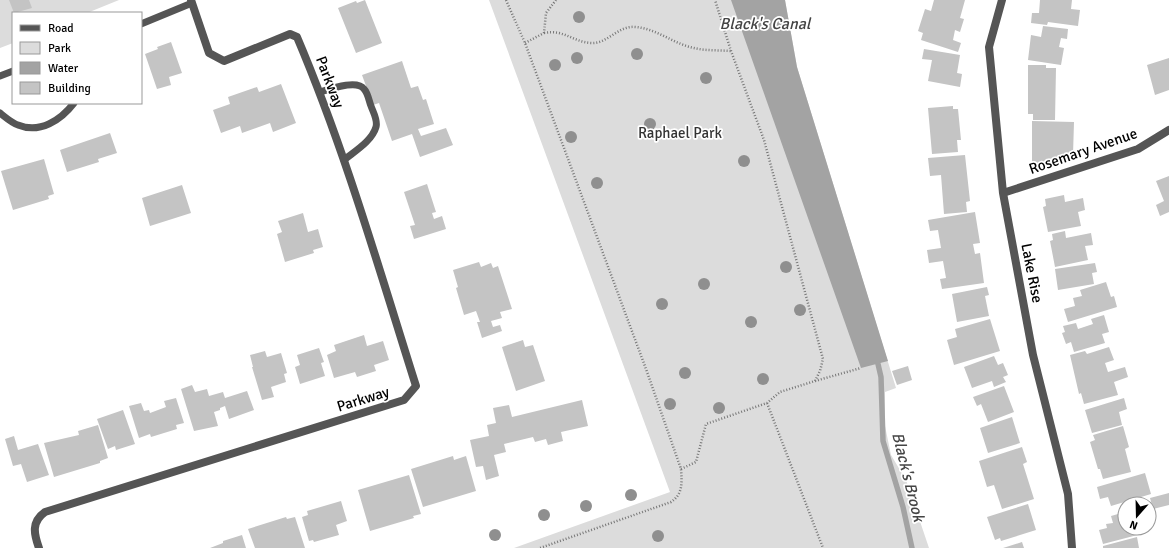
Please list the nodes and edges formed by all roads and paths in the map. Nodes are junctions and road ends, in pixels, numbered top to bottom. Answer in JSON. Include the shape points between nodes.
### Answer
{"nodes":[{"id":1,"x":506,"y":0,"type":"edge"},
{"id":2,"x":556,"y":0,"type":"edge"},
{"id":3,"x":715,"y":0,"type":"edge"},
{"id":4,"x":1002,"y":0,"type":"edge"},
{"id":5,"x":192,"y":2,"type":"edge"},
{"id":6,"x":142,"y":24,"type":"edge"},
{"id":7,"x":544,"y":32,"type":"junction"},
{"id":8,"x":525,"y":43,"type":"junction"},
{"id":9,"x":731,"y":51,"type":"junction"},
{"id":10,"x":12,"y":71,"type":"edge"},
{"id":11,"x":0,"y":76,"type":"edge"},
{"id":12,"x":320,"y":92,"type":"junction"},
{"id":13,"x":73,"y":104,"type":"edge"},
{"id":14,"x":0,"y":113,"type":"edge"},
{"id":15,"x":1169,"y":130,"type":"edge"},
{"id":16,"x":344,"y":160,"type":"junction"},
{"id":17,"x":1003,"y":193,"type":"junction"},
{"id":18,"x":861,"y":368,"type":"dead end"},
{"id":19,"x":815,"y":381,"type":"junction"},
{"id":20,"x":767,"y":403,"type":"junction"},
{"id":21,"x":681,"y":470,"type":"junction"},
{"id":22,"x":39,"y":548,"type":"edge"},
{"id":23,"x":540,"y":548,"type":"edge"},
{"id":24,"x":823,"y":548,"type":"edge"},
{"id":25,"x":1072,"y":548,"type":"edge"}],
"edges":[{"from":1,"to":8,"type":"path"},
{"from":2,"to":7,"type":"path","via":[[546,13]]},
{"from":3,"to":9,"type":"path"},
{"from":4,"to":17,"type":"street","name":"Lake Rise","via":[[989,47]]},
{"from":5,"to":6,"type":"lane"},
{"from":5,"to":12,"type":"street","name":"Parkway","via":[[209,53],[224,61],[290,34],[297,37]]},
{"from":7,"to":8,"type":"path"},
{"from":7,"to":9,"type":"path","via":[[560,32],[591,43],[601,42],[625,27],[635,27],[647,29],[693,48]]},
{"from":8,"to":21,"type":"path"},
{"from":9,"to":19,"type":"path","via":[[764,140],[823,359]]},
{"from":10,"to":11,"type":"lane"},
{"from":12,"to":16,"type":"street","name":"Parkway"},
{"from":12,"to":16,"type":"lane","via":[[358,84],[364,88],[373,111],[376,127],[372,135]]},
{"from":13,"to":14,"type":"lane","via":[[66,114],[53,124],[33,128],[18,125]]},
{"from":15,"to":17,"type":"street","name":"Rosemary Avenue","via":[[1138,149]]},
{"from":16,"to":22,"type":"street","name":"Parkway","via":[[416,386],[404,400],[45,512],[39,516],[34,529]]},
{"from":17,"to":25,"type":"street","name":"Lake Rise","via":[[1033,355],[1068,494]]},
{"from":18,"to":19,"type":"path"},
{"from":19,"to":20,"type":"path","via":[[780,392]]},
{"from":20,"to":21,"type":"path","via":[[706,424],[696,462]]},
{"from":20,"to":24,"type":"path"},
{"from":21,"to":23,"type":"path","via":[[680,493],[671,502]]}]}
